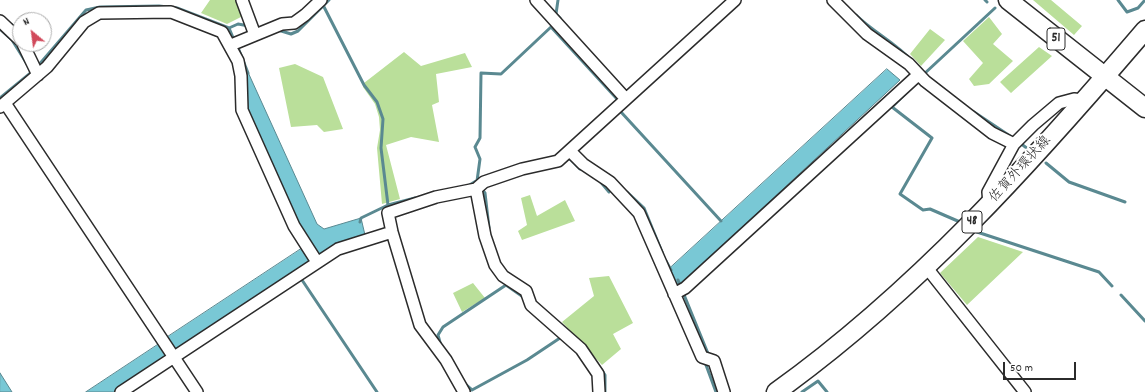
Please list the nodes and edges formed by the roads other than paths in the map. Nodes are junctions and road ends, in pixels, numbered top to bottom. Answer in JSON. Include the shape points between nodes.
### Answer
{"nodes":[{"id":1,"x":242,"y":0,"type":"edge"},
{"id":2,"x":735,"y":0,"type":"edge"},
{"id":3,"x":833,"y":0,"type":"edge"},
{"id":4,"x":1008,"y":0,"type":"edge"},
{"id":5,"x":320,"y":2,"type":"edge"},
{"id":6,"x":543,"y":3,"type":"edge"},
{"id":7,"x":0,"y":20,"type":"edge"},
{"id":8,"x":252,"y":29,"type":"junction"},
{"id":9,"x":1145,"y":30,"type":"edge"},
{"id":10,"x":12,"y":32,"type":"edge"},
{"id":11,"x":235,"y":43,"type":"junction"},
{"id":12,"x":27,"y":52,"type":"edge"},
{"id":13,"x":36,"y":70,"type":"junction"},
{"id":14,"x":918,"y":75,"type":"junction"},
{"id":15,"x":1104,"y":77,"type":"junction"},
{"id":16,"x":626,"y":99,"type":"junction"},
{"id":17,"x":1083,"y":100,"type":"junction"},
{"id":18,"x":3,"y":105,"type":"edge"},
{"id":19,"x":1145,"y":108,"type":"edge"},
{"id":20,"x":1014,"y":144,"type":"junction"},
{"id":21,"x":570,"y":152,"type":"junction"},
{"id":22,"x":480,"y":185,"type":"junction"},
{"id":23,"x":989,"y":205,"type":"junction"},
{"id":24,"x":392,"y":232,"type":"junction"},
{"id":25,"x":312,"y":255,"type":"junction"},
{"id":26,"x":927,"y":268,"type":"junction"},
{"id":27,"x":674,"y":294,"type":"junction"},
{"id":28,"x":169,"y":350,"type":"junction"},
{"id":29,"x":121,"y":392,"type":"edge"},
{"id":30,"x":197,"y":392,"type":"edge"},
{"id":31,"x":464,"y":392,"type":"edge"},
{"id":32,"x":599,"y":392,"type":"edge"},
{"id":33,"x":724,"y":392,"type":"edge"},
{"id":34,"x":776,"y":392,"type":"edge"},
{"id":35,"x":1025,"y":392,"type":"edge"}],
"edges":[{"from":1,"to":8,"type":"street"},
{"from":2,"to":16,"type":"street"},
{"from":3,"to":14,"type":"street","via":[[867,34],[909,64]]},
{"from":4,"to":15,"type":"main road","number":"51"},
{"from":5,"to":8,"type":"street","via":[[294,23]]},
{"from":6,"to":16,"type":"street"},
{"from":7,"to":10,"type":"street"},
{"from":8,"to":11,"type":"street"},
{"from":9,"to":15,"type":"main road","name":"佐賀外環状線","number":"48"},
{"from":11,"to":13,"type":"street","via":[[222,32],[171,12],[100,13],[84,22],[48,67]]},
{"from":11,"to":25,"type":"street","via":[[241,76],[242,110],[294,226]]},
{"from":12,"to":13,"type":"street"},
{"from":13,"to":18,"type":"street"},
{"from":14,"to":20,"type":"street","via":[[992,133]]},
{"from":14,"to":27,"type":"street","via":[[685,288]]},
{"from":15,"to":17,"type":"main road","name":"佐賀外環状線","number":"48"},
{"from":15,"to":19,"type":"main road","number":"51"},
{"from":16,"to":21,"type":"street"},
{"from":17,"to":20,"type":"street","via":[[1074,99],[1059,104],[1032,125]]},
{"from":17,"to":23,"type":"main road","name":"佐賀外環状線","number":"48"},
{"from":18,"to":28,"type":"street"},
{"from":20,"to":23,"type":"street","via":[[988,192]]},
{"from":21,"to":22,"type":"street","via":[[558,161],[522,169]]},
{"from":21,"to":27,"type":"street","via":[[610,182],[639,213]]},
{"from":22,"to":24,"type":"street","via":[[388,214]]},
{"from":22,"to":32,"type":"street","via":[[485,236],[495,265],[506,278],[526,291],[530,302],[581,349],[598,374]]},
{"from":23,"to":26,"type":"main road","name":"佐賀外環状線","number":"48"},
{"from":24,"to":25,"type":"street"},
{"from":24,"to":31,"type":"street","via":[[420,325],[446,360]]},
{"from":25,"to":28,"type":"street"},
{"from":26,"to":34,"type":"main road","name":"佐賀外環状線","number":"48","via":[[809,368]]},
{"from":26,"to":35,"type":"street"},
{"from":27,"to":33,"type":"street","via":[[702,357],[714,361]]},
{"from":28,"to":29,"type":"street"},
{"from":28,"to":30,"type":"street"}]}
